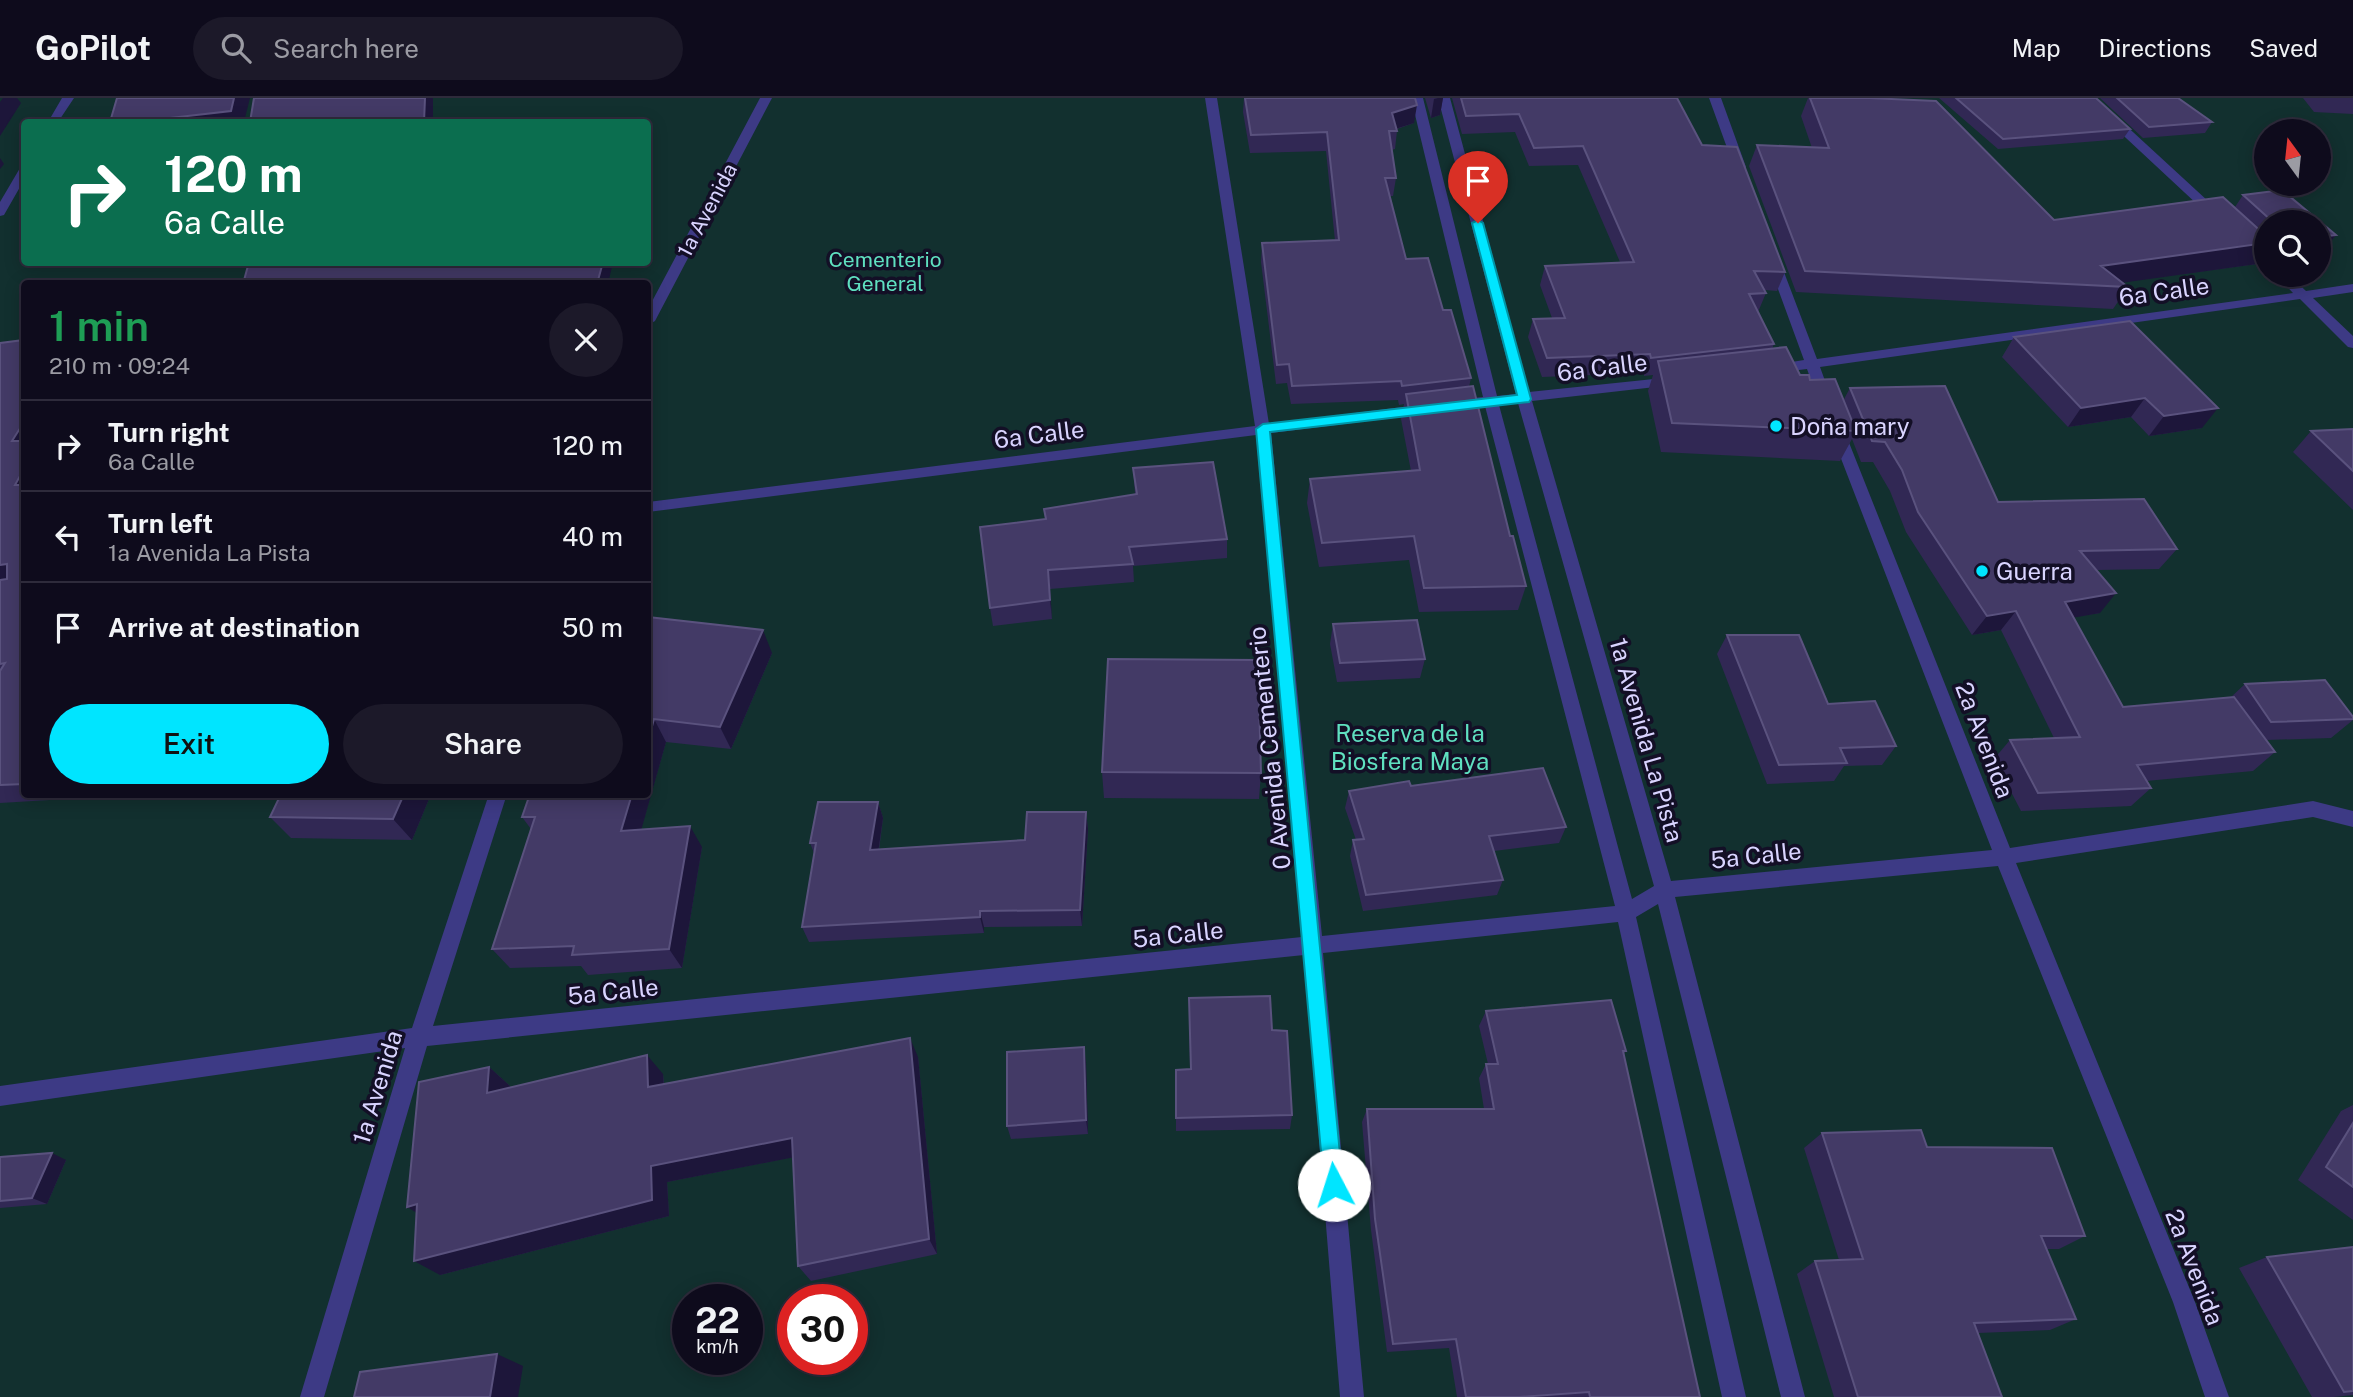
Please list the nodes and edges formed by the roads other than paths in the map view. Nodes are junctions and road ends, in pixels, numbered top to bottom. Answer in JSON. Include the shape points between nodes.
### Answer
{"nodes":[{"id":1,"x":68,"y":98,"type":"edge"},
{"id":2,"x":765,"y":98,"type":"edge"},
{"id":3,"x":1210,"y":98,"type":"edge"},
{"id":4,"x":1417,"y":98,"type":"edge"},
{"id":5,"x":1444,"y":98,"type":"edge"},
{"id":6,"x":1715,"y":98,"type":"edge"},
{"id":7,"x":2089,"y":98,"type":"edge"},
{"id":8,"x":55,"y":119,"type":"edge"},
{"id":9,"x":21,"y":175,"type":"edge"},
{"id":10,"x":1747,"y":187,"type":"edge"},
{"id":11,"x":0,"y":212,"type":"edge"},
{"id":12,"x":2227,"y":225,"type":"edge"},
{"id":13,"x":1765,"y":238,"type":"edge"},
{"id":14,"x":2295,"y":287,"type":"edge"},
{"id":15,"x":2353,"y":288,"type":"edge"},
{"id":16,"x":2302,"y":294,"type":"junction"},
{"id":17,"x":651,"y":315,"type":"edge"},
{"id":18,"x":2353,"y":344,"type":"edge"},
{"id":19,"x":1811,"y":365,"type":"junction"},
{"id":20,"x":1757,"y":371,"type":"edge"},
{"id":21,"x":1688,"y":379,"type":"edge"},
{"id":22,"x":1524,"y":399,"type":"junction"},
{"id":23,"x":1491,"y":401,"type":"junction"},
{"id":24,"x":1263,"y":429,"type":"junction"},
{"id":25,"x":651,"y":507,"type":"edge"},
{"id":26,"x":497,"y":798,"type":"edge"},
{"id":27,"x":2353,"y":819,"type":"edge"},
{"id":28,"x":2004,"y":857,"type":"junction"},
{"id":29,"x":1664,"y":890,"type":"junction"},
{"id":30,"x":1626,"y":913,"type":"junction"},
{"id":31,"x":1313,"y":947,"type":"junction"},
{"id":32,"x":419,"y":1037,"type":"junction"},
{"id":33,"x":0,"y":1096,"type":"edge"},
{"id":34,"x":312,"y":1397,"type":"edge"},
{"id":35,"x":1352,"y":1397,"type":"edge"},
{"id":36,"x":1734,"y":1397,"type":"edge"},
{"id":37,"x":1793,"y":1397,"type":"edge"},
{"id":38,"x":2217,"y":1397,"type":"edge"}],
"edges":[{"from":1,"to":8,"type":"street"},
{"from":2,"to":17,"type":"street","name":"1a Avenida"},
{"from":3,"to":24,"type":"street","name":"0 Avenida Cementerio"},
{"from":4,"to":23,"type":"street"},
{"from":5,"to":22,"type":"street","name":"1a Avenida La Pista"},
{"from":6,"to":10,"type":"street"},
{"from":7,"to":12,"type":"street"},
{"from":9,"to":11,"type":"street"},
{"from":13,"to":19,"type":"street","name":"2a Avenida"},
{"from":14,"to":16,"type":"street"},
{"from":15,"to":16,"type":"street","name":"6a Calle"},
{"from":16,"to":18,"type":"street"},
{"from":16,"to":19,"type":"street","name":"6a Calle"},
{"from":19,"to":20,"type":"street","name":"6a Calle"},
{"from":19,"to":28,"type":"street","name":"2a Avenida"},
{"from":21,"to":22,"type":"street","name":"6a Calle"},
{"from":22,"to":23,"type":"street","name":"6a Calle"},
{"from":22,"to":29,"type":"street","name":"1a Avenida La Pista"},
{"from":23,"to":24,"type":"street","name":"6a Calle"},
{"from":23,"to":30,"type":"street"},
{"from":24,"to":25,"type":"street","name":"6a Calle"},
{"from":24,"to":31,"type":"street","name":"0 Avenida Cementerio"},
{"from":26,"to":32,"type":"street","name":"1a Avenida"},
{"from":27,"to":28,"type":"street","name":"5a Calle","via":[[2313,809]]},
{"from":28,"to":29,"type":"street","name":"5a Calle"},
{"from":28,"to":38,"type":"street","name":"2a Avenida","via":[[2184,1302]]},
{"from":29,"to":30,"type":"street","name":"5a Calle"},
{"from":29,"to":37,"type":"street","name":"1a Avenida La Pista"},
{"from":30,"to":31,"type":"street","name":"5a Calle"},
{"from":30,"to":36,"type":"street"},
{"from":31,"to":32,"type":"street","name":"5a Calle"},
{"from":31,"to":35,"type":"street","name":"0 Avenida Cementerio"},
{"from":32,"to":33,"type":"street","name":"5a Calle"},
{"from":32,"to":34,"type":"street","name":"1a Avenida"}]}
